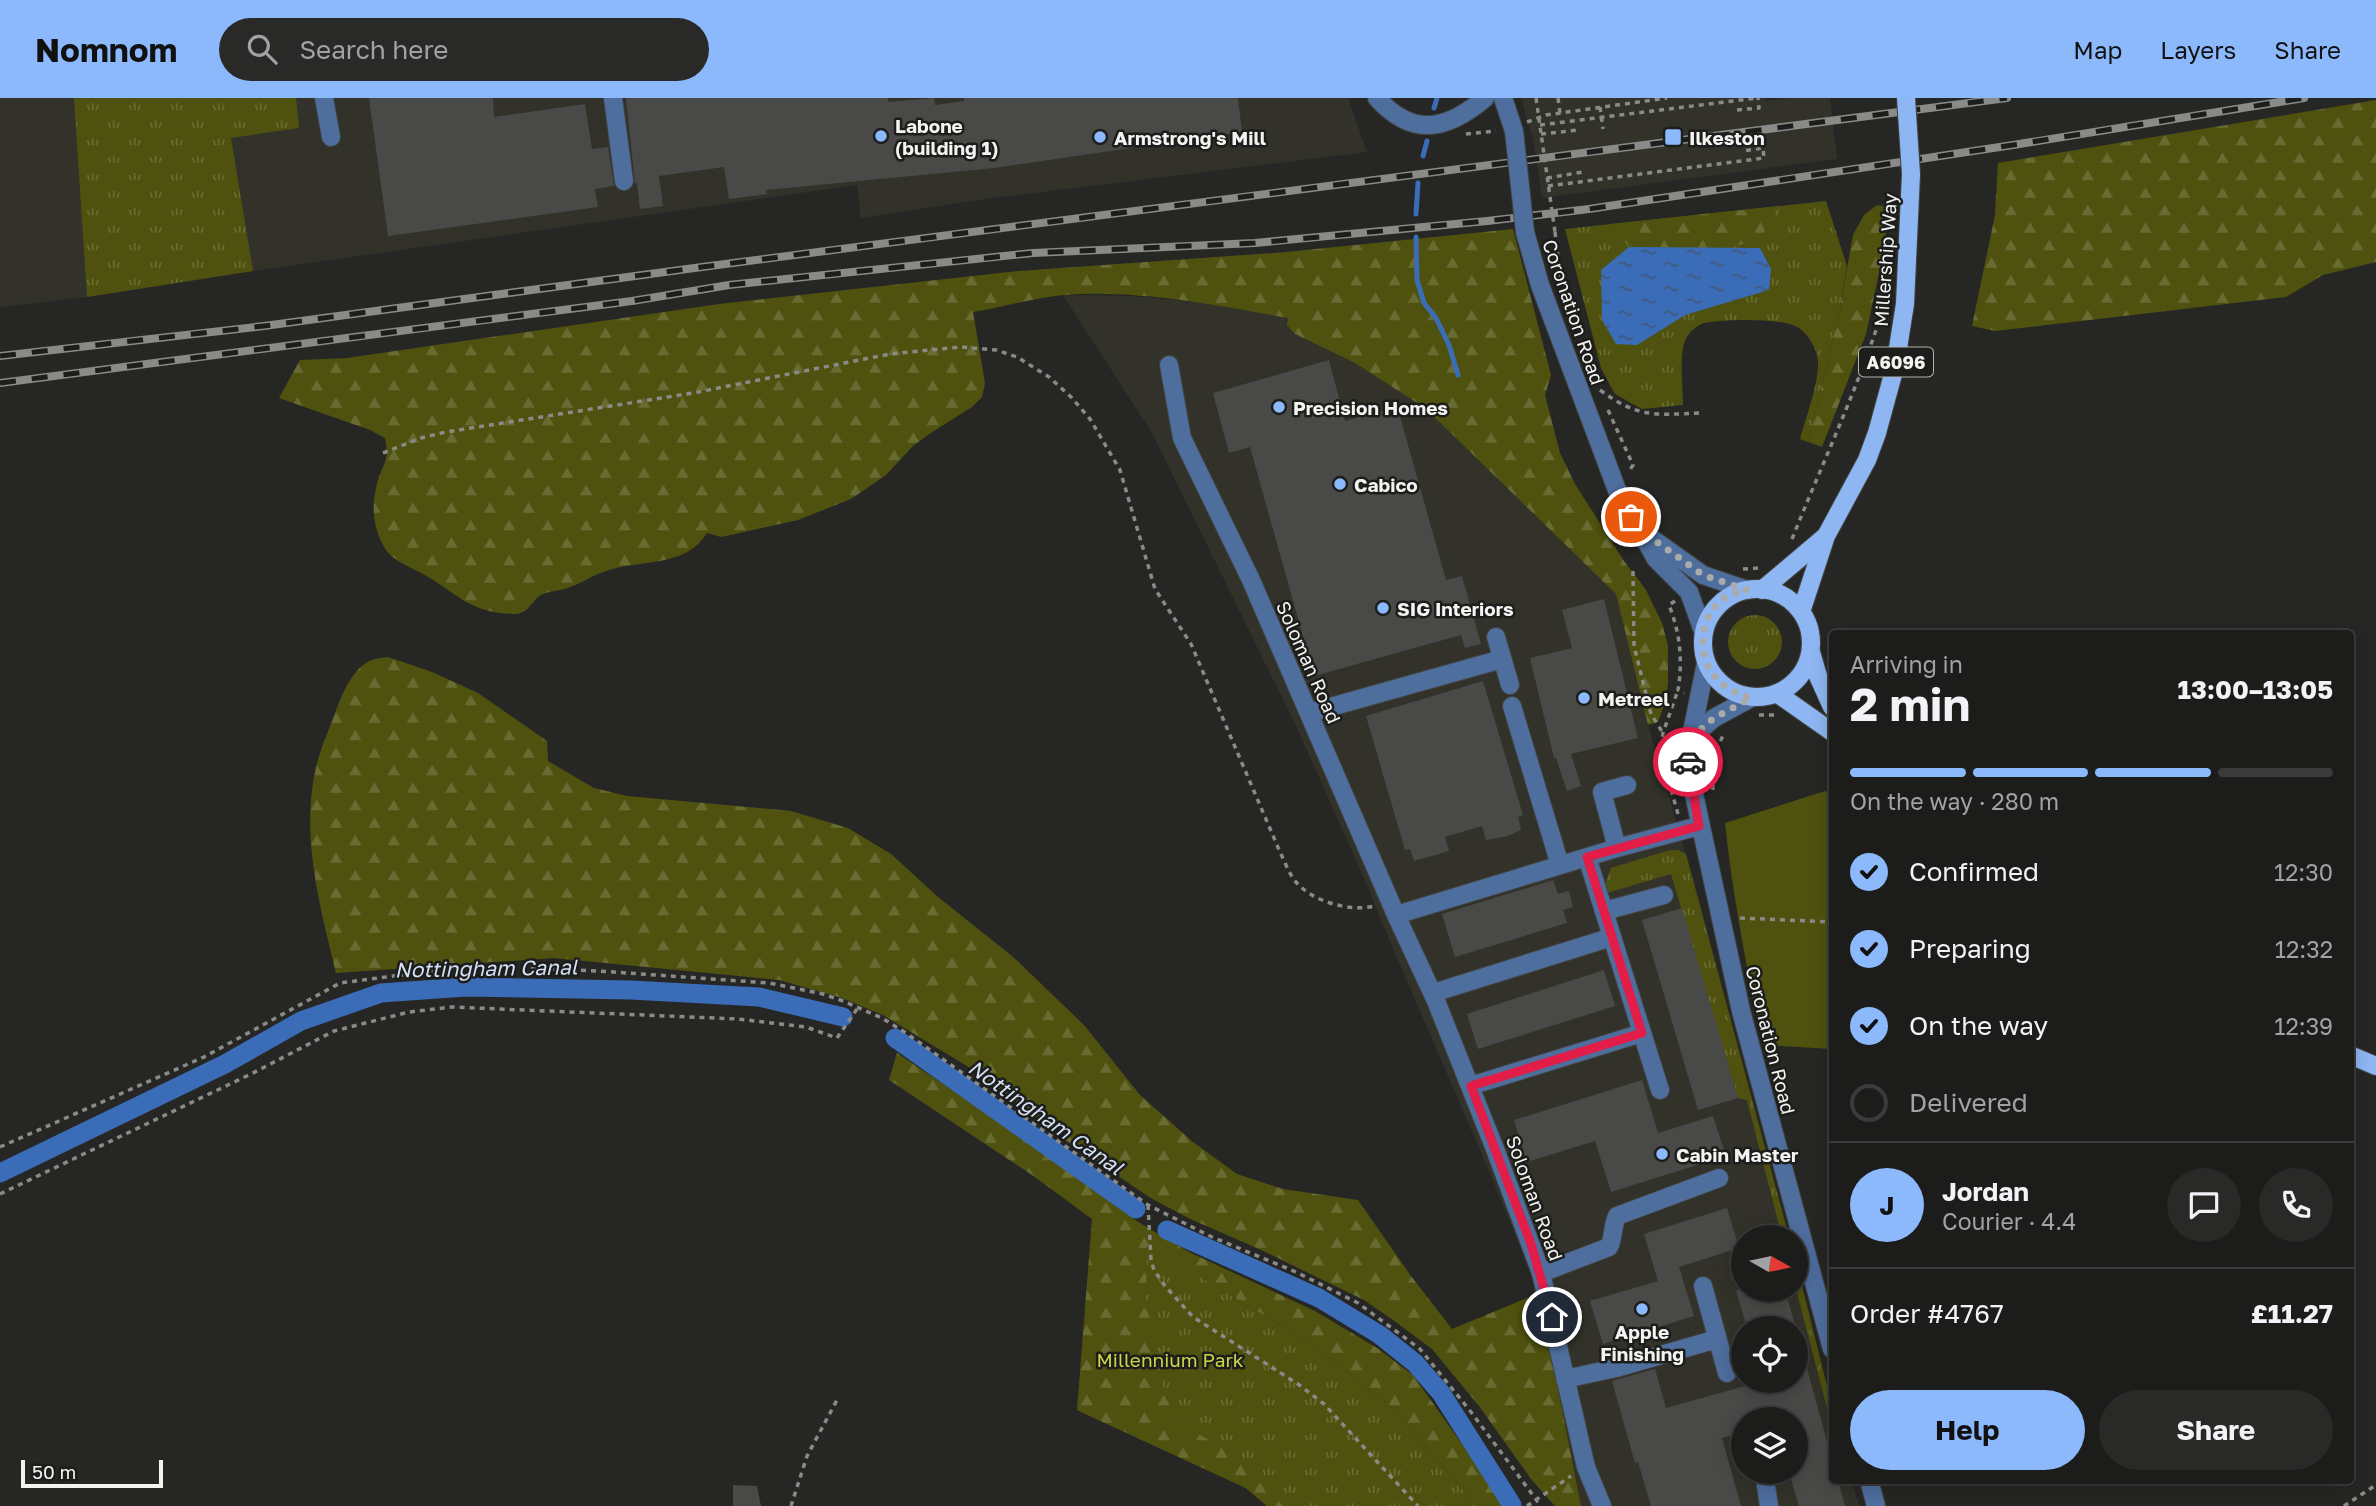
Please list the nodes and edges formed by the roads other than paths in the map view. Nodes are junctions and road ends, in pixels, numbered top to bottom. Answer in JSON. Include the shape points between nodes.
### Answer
{"nodes":[{"id":1,"x":324,"y":98,"type":"edge"},
{"id":2,"x":613,"y":98,"type":"edge"},
{"id":3,"x":1377,"y":98,"type":"edge"},
{"id":4,"x":1485,"y":98,"type":"edge"},
{"id":5,"x":1503,"y":98,"type":"edge"},
{"id":6,"x":1906,"y":98,"type":"edge"},
{"id":7,"x":331,"y":137,"type":"dead end"},
{"id":8,"x":624,"y":181,"type":"dead end"},
{"id":9,"x":1169,"y":365,"type":"dead end"},
{"id":10,"x":1639,"y":529,"type":"junction"},
{"id":11,"x":1826,"y":536,"type":"junction"},
{"id":12,"x":1755,"y":590,"type":"junction"},
{"id":13,"x":1801,"y":612,"type":"junction"},
{"id":14,"x":1703,"y":631,"type":"junction"},
{"id":15,"x":1496,"y":637,"type":"dead end"},
{"id":16,"x":1811,"y":652,"type":"junction"},
{"id":17,"x":1502,"y":659,"type":"junction"},
{"id":18,"x":1706,"y":663,"type":"junction"},
{"id":19,"x":1510,"y":685,"type":"dead end"},
{"id":20,"x":1778,"y":694,"type":"junction"},
{"id":21,"x":1751,"y":698,"type":"junction"},
{"id":22,"x":1829,"y":700,"type":"edge"},
{"id":23,"x":1512,"y":706,"type":"dead end"},
{"id":24,"x":1309,"y":713,"type":"junction"},
{"id":25,"x":1829,"y":730,"type":"edge"},
{"id":26,"x":1691,"y":738,"type":"junction"},
{"id":27,"x":1627,"y":785,"type":"dead end"},
{"id":28,"x":1699,"y":826,"type":"junction"},
{"id":29,"x":1617,"y":848,"type":"junction"},
{"id":30,"x":1587,"y":857,"type":"junction"},
{"id":31,"x":1560,"y":865,"type":"junction"},
{"id":32,"x":1664,"y":895,"type":"dead end"},
{"id":33,"x":1393,"y":907,"type":"junction"},
{"id":34,"x":1604,"y":911,"type":"junction"},
{"id":35,"x":1612,"y":937,"type":"junction"},
{"id":36,"x":1433,"y":993,"type":"junction"},
{"id":37,"x":1642,"y":1033,"type":"junction"},
{"id":38,"x":2354,"y":1057,"type":"edge"},
{"id":39,"x":2376,"y":1066,"type":"edge"},
{"id":40,"x":1471,"y":1086,"type":"junction"},
{"id":41,"x":1660,"y":1090,"type":"dead end"},
{"id":42,"x":1718,"y":1178,"type":"dead end"},
{"id":43,"x":1541,"y":1273,"type":"junction"},
{"id":44,"x":1703,"y":1286,"type":"dead end"},
{"id":45,"x":1829,"y":1338,"type":"edge"},
{"id":46,"x":1717,"y":1339,"type":"junction"},
{"id":47,"x":1727,"y":1373,"type":"dead end"},
{"id":48,"x":1565,"y":1379,"type":"junction"},
{"id":49,"x":1766,"y":1484,"type":"edge"},
{"id":50,"x":1870,"y":1484,"type":"edge"},
{"id":51,"x":1602,"y":1506,"type":"edge"},
{"id":52,"x":1769,"y":1506,"type":"edge"},
{"id":53,"x":1876,"y":1506,"type":"edge"}],
"edges":[{"from":1,"to":7,"type":"street"},
{"from":2,"to":8,"type":"street"},
{"from":3,"to":4,"type":"street","via":[[1391,121],[1432,125],[1453,120]]},
{"from":5,"to":10,"type":"street","name":"Coronation Road","bridge":true,"via":[[1514,131],[1525,232],[1540,285],[1617,490]]},
{"from":6,"to":11,"type":"main road","name":"Millership Way","number":"A6096","bridge":true,"via":[[1911,174],[1906,292],[1895,368],[1867,460]]},
{"from":9,"to":24,"type":"street","name":"Soloman Road","via":[[1182,438]]},
{"from":10,"to":12,"type":"street","name":"Coronation Road","via":[[1703,575]]},
{"from":10,"to":14,"type":"street","name":"Coronation Road","via":[[1656,559],[1689,592]]},
{"from":11,"to":12,"type":"main road","name":"Millership Way","number":"A6096"},
{"from":11,"to":13,"type":"main road","name":"Millership Way","number":"A6096"},
{"from":12,"to":13,"type":"main road","via":[[1786,598]]},
{"from":12,"to":14,"type":"main road","via":[[1727,596],[1715,606]]},
{"from":13,"to":16,"type":"main road"},
{"from":14,"to":18,"type":"main road"},
{"from":15,"to":17,"type":"street"},
{"from":16,"to":20,"type":"main road","via":[[1795,681]]},
{"from":16,"to":22,"type":"main road"},
{"from":17,"to":19,"type":"street"},
{"from":17,"to":24,"type":"street"},
{"from":18,"to":21,"type":"main road","via":[[1719,681]]},
{"from":18,"to":26,"type":"street","name":"Coronation Road"},
{"from":20,"to":21,"type":"main road"},
{"from":20,"to":25,"type":"main road"},
{"from":21,"to":26,"type":"street","via":[[1714,718]]},
{"from":23,"to":31,"type":"street"},
{"from":24,"to":33,"type":"street","name":"Soloman Road"},
{"from":26,"to":28,"type":"street","name":"Coronation Road","via":[[1689,771]]},
{"from":27,"to":29,"type":"street","via":[[1602,792]]},
{"from":28,"to":29,"type":"street"},
{"from":28,"to":45,"type":"street","name":"Coronation Road","via":[[1741,1011]]},
{"from":29,"to":30,"type":"street"},
{"from":30,"to":31,"type":"street"},
{"from":30,"to":34,"type":"street"},
{"from":31,"to":33,"type":"street"},
{"from":32,"to":34,"type":"street"},
{"from":33,"to":36,"type":"street","name":"Soloman Road"},
{"from":34,"to":35,"type":"street"},
{"from":35,"to":36,"type":"street"},
{"from":35,"to":37,"type":"street"},
{"from":36,"to":40,"type":"street","name":"Soloman Road"},
{"from":37,"to":40,"type":"street"},
{"from":37,"to":41,"type":"street"},
{"from":38,"to":39,"type":"main road"},
{"from":40,"to":43,"type":"street","name":"Soloman Road"},
{"from":42,"to":43,"type":"street","via":[[1617,1216],[1609,1247]]},
{"from":43,"to":48,"type":"street","name":"Soloman Road"},
{"from":44,"to":46,"type":"street"},
{"from":46,"to":47,"type":"street"},
{"from":46,"to":48,"type":"street"},
{"from":48,"to":51,"type":"street","name":"Soloman Road","via":[[1586,1467]]},
{"from":49,"to":52,"type":"street"},
{"from":50,"to":53,"type":"street"}]}
